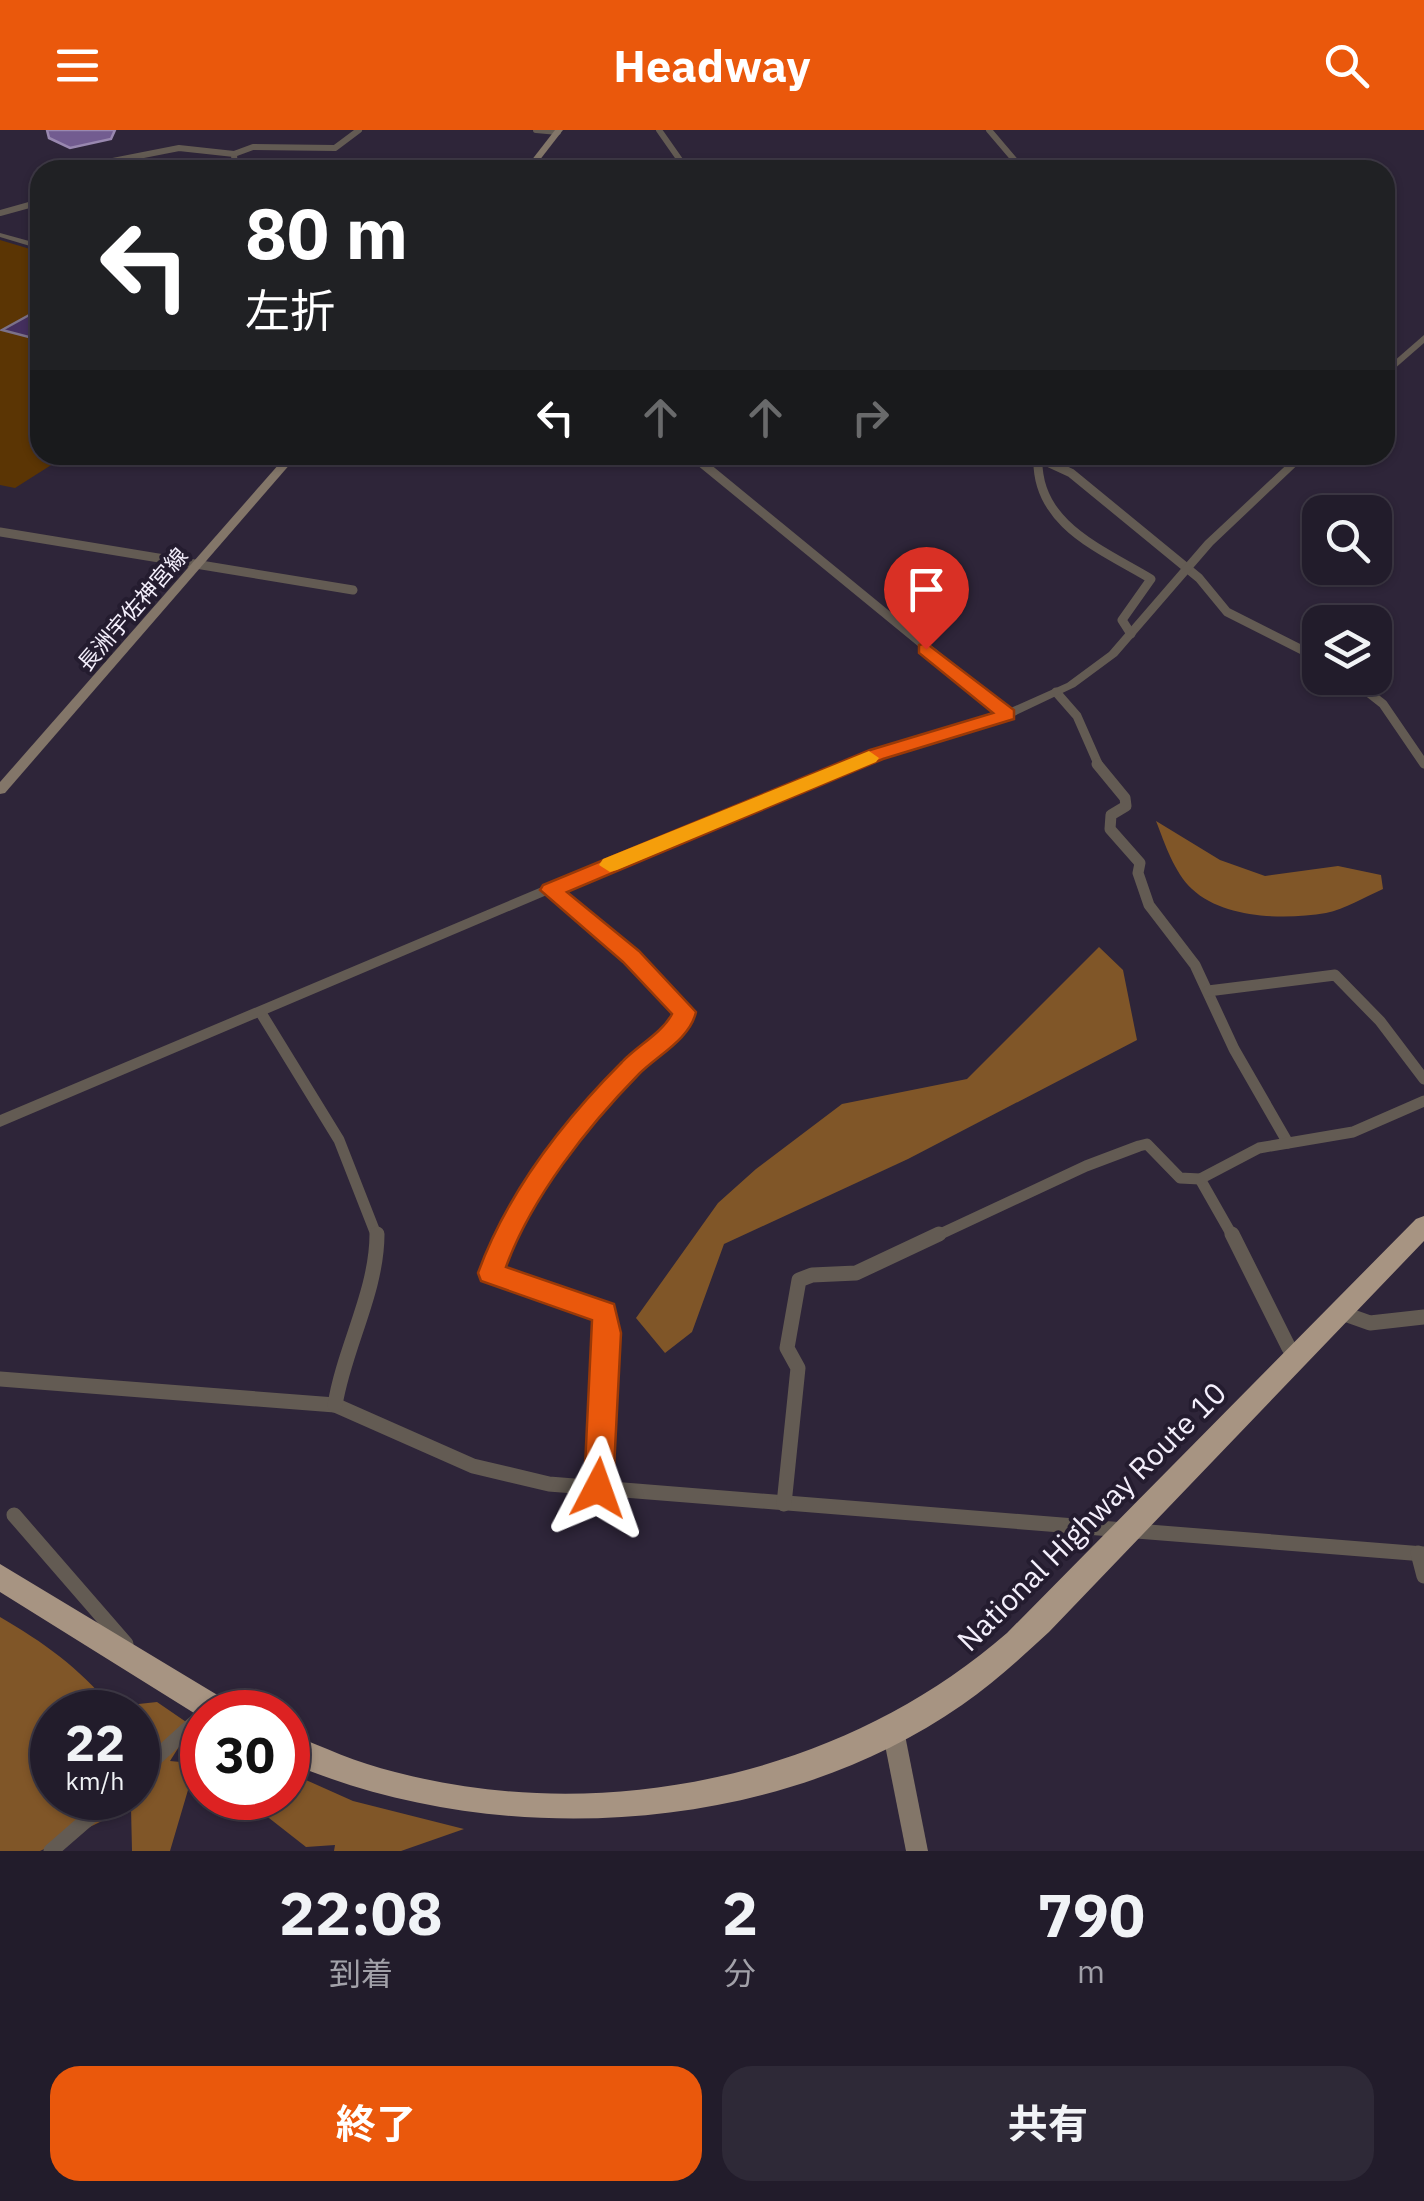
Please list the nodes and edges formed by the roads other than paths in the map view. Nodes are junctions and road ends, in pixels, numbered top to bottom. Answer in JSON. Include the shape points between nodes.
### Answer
{"nodes":[{"id":1,"x":359,"y":130,"type":"edge"},
{"id":2,"x":536,"y":130,"type":"edge"},
{"id":3,"x":659,"y":130,"type":"edge"},
{"id":4,"x":989,"y":130,"type":"edge"},
{"id":5,"x":559,"y":131,"type":"edge"},
{"id":6,"x":234,"y":154,"type":"junction"},
{"id":7,"x":117,"y":160,"type":"edge"},
{"id":8,"x":234,"y":160,"type":"edge"},
{"id":9,"x":536,"y":160,"type":"edge"},
{"id":10,"x":681,"y":160,"type":"edge"},
{"id":11,"x":1014,"y":160,"type":"edge"},
{"id":12,"x":30,"y":205,"type":"edge"},
{"id":13,"x":0,"y":213,"type":"edge"},
{"id":14,"x":0,"y":235,"type":"edge"},
{"id":15,"x":30,"y":244,"type":"edge"},
{"id":16,"x":1424,"y":338,"type":"edge"},
{"id":17,"x":1395,"y":365,"type":"edge"},
{"id":18,"x":285,"y":465,"type":"edge"},
{"id":19,"x":704,"y":465,"type":"edge"},
{"id":20,"x":1036,"y":465,"type":"edge"},
{"id":21,"x":1054,"y":465,"type":"edge"},
{"id":22,"x":1293,"y":465,"type":"edge"},
{"id":23,"x":0,"y":532,"type":"edge"},
{"id":24,"x":198,"y":564,"type":"junction"},
{"id":25,"x":1187,"y":567,"type":"junction"},
{"id":26,"x":353,"y":590,"type":"dead end"},
{"id":27,"x":1130,"y":634,"type":"junction"},
{"id":28,"x":1302,"y":650,"type":"edge"},
{"id":29,"x":1056,"y":692,"type":"junction"},
{"id":30,"x":1372,"y":695,"type":"edge"},
{"id":31,"x":1008,"y":714,"type":"junction"},
{"id":32,"x":1424,"y":764,"type":"edge"},
{"id":33,"x":0,"y":790,"type":"edge"},
{"id":34,"x":551,"y":890,"type":"junction"},
{"id":35,"x":1208,"y":991,"type":"junction"},
{"id":36,"x":261,"y":1013,"type":"junction"},
{"id":37,"x":1424,"y":1080,"type":"edge"},
{"id":38,"x":1424,"y":1102,"type":"edge"},
{"id":39,"x":0,"y":1121,"type":"edge"},
{"id":40,"x":1288,"y":1143,"type":"junction"},
{"id":41,"x":1200,"y":1180,"type":"junction"},
{"id":42,"x":1424,"y":1226,"type":"edge"},
{"id":43,"x":1339,"y":1312,"type":"junction"},
{"id":44,"x":1424,"y":1317,"type":"edge"},
{"id":45,"x":1299,"y":1354,"type":"junction"},
{"id":46,"x":0,"y":1380,"type":"edge"},
{"id":47,"x":335,"y":1404,"type":"junction"},
{"id":48,"x":598,"y":1488,"type":"junction"},
{"id":49,"x":784,"y":1504,"type":"junction"},
{"id":50,"x":14,"y":1515,"type":"dead end"},
{"id":51,"x":1125,"y":1532,"type":"junction"},
{"id":52,"x":1421,"y":1554,"type":"edge"},
{"id":53,"x":1424,"y":1576,"type":"edge"},
{"id":54,"x":0,"y":1577,"type":"edge"},
{"id":55,"x":144,"y":1664,"type":"junction"},
{"id":56,"x":180,"y":1690,"type":"edge"},
{"id":57,"x":893,"y":1730,"type":"junction"},
{"id":58,"x":180,"y":1738,"type":"edge"},
{"id":59,"x":160,"y":1755,"type":"edge"},
{"id":60,"x":310,"y":1756,"type":"edge"},
{"id":61,"x":87,"y":1820,"type":"edge"},
{"id":62,"x":52,"y":1851,"type":"edge"},
{"id":63,"x":917,"y":1851,"type":"edge"}],
"edges":[{"from":1,"to":6,"type":"street","via":[[335,148],[252,147]]},
{"from":2,"to":5,"type":"street"},
{"from":3,"to":10,"type":"street"},
{"from":4,"to":11,"type":"street"},
{"from":5,"to":9,"type":"main road"},
{"from":6,"to":7,"type":"street","via":[[179,148]]},
{"from":6,"to":8,"type":"street"},
{"from":12,"to":13,"type":"street"},
{"from":14,"to":15,"type":"street"},
{"from":16,"to":17,"type":"street"},
{"from":18,"to":24,"type":"main road","name":"長洲宇佐神宮線"},
{"from":19,"to":31,"type":"street"},
{"from":20,"to":27,"type":"street","via":[[1046,507],[1150,578],[1122,620]]},
{"from":21,"to":25,"type":"street"},
{"from":22,"to":25,"type":"street"},
{"from":23,"to":24,"type":"street"},
{"from":24,"to":26,"type":"street"},
{"from":24,"to":33,"type":"main road","name":"長洲宇佐神宮線"},
{"from":25,"to":27,"type":"street"},
{"from":25,"to":28,"type":"street","via":[[1227,612]]},
{"from":27,"to":29,"type":"street","via":[[1100,665]]},
{"from":29,"to":31,"type":"street"},
{"from":29,"to":35,"type":"street","via":[[1076,716],[1092,757],[1125,798],[1110,829],[1134,854],[1149,906]]},
{"from":30,"to":32,"type":"street"},
{"from":31,"to":34,"type":"street","via":[[876,755]]},
{"from":34,"to":36,"type":"street"},
{"from":34,"to":48,"type":"street","via":[[684,1012],[682,1022],[630,1068],[532,1186],[491,1273],[604,1313]]},
{"from":35,"to":37,"type":"street","via":[[1336,976]]},
{"from":35,"to":40,"type":"street"},
{"from":36,"to":39,"type":"street"},
{"from":36,"to":47,"type":"street","via":[[340,1140],[377,1230],[377,1256]]},
{"from":38,"to":40,"type":"street","via":[[1353,1132]]},
{"from":40,"to":41,"type":"street","via":[[1258,1148]]},
{"from":41,"to":45,"type":"street"},
{"from":41,"to":49,"type":"street","via":[[1180,1178],[1147,1144],[856,1273],[799,1280],[787,1348],[798,1368]]},
{"from":42,"to":43,"type":"highway","name":"National Highway Route 10"},
{"from":43,"to":44,"type":"street","via":[[1370,1324]]},
{"from":43,"to":45,"type":"highway","name":"National Highway Route 10"},
{"from":45,"to":51,"type":"highway","name":"National Highway Route 10"},
{"from":46,"to":47,"type":"street"},
{"from":47,"to":48,"type":"street","via":[[473,1466],[516,1479]]},
{"from":48,"to":49,"type":"street"},
{"from":49,"to":51,"type":"street"},
{"from":50,"to":55,"type":"street"},
{"from":51,"to":52,"type":"street"},
{"from":51,"to":57,"type":"highway","name":"National Highway Route 10","via":[[993,1664]]},
{"from":52,"to":53,"type":"street"},
{"from":54,"to":55,"type":"highway"},
{"from":55,"to":56,"type":"highway"},
{"from":57,"to":60,"type":"highway","name":"National Highway Route 10","via":[[724,1790],[649,1804],[563,1808],[483,1806]]},
{"from":57,"to":63,"type":"main road"},
{"from":58,"to":59,"type":"street"},
{"from":61,"to":62,"type":"street"}]}
